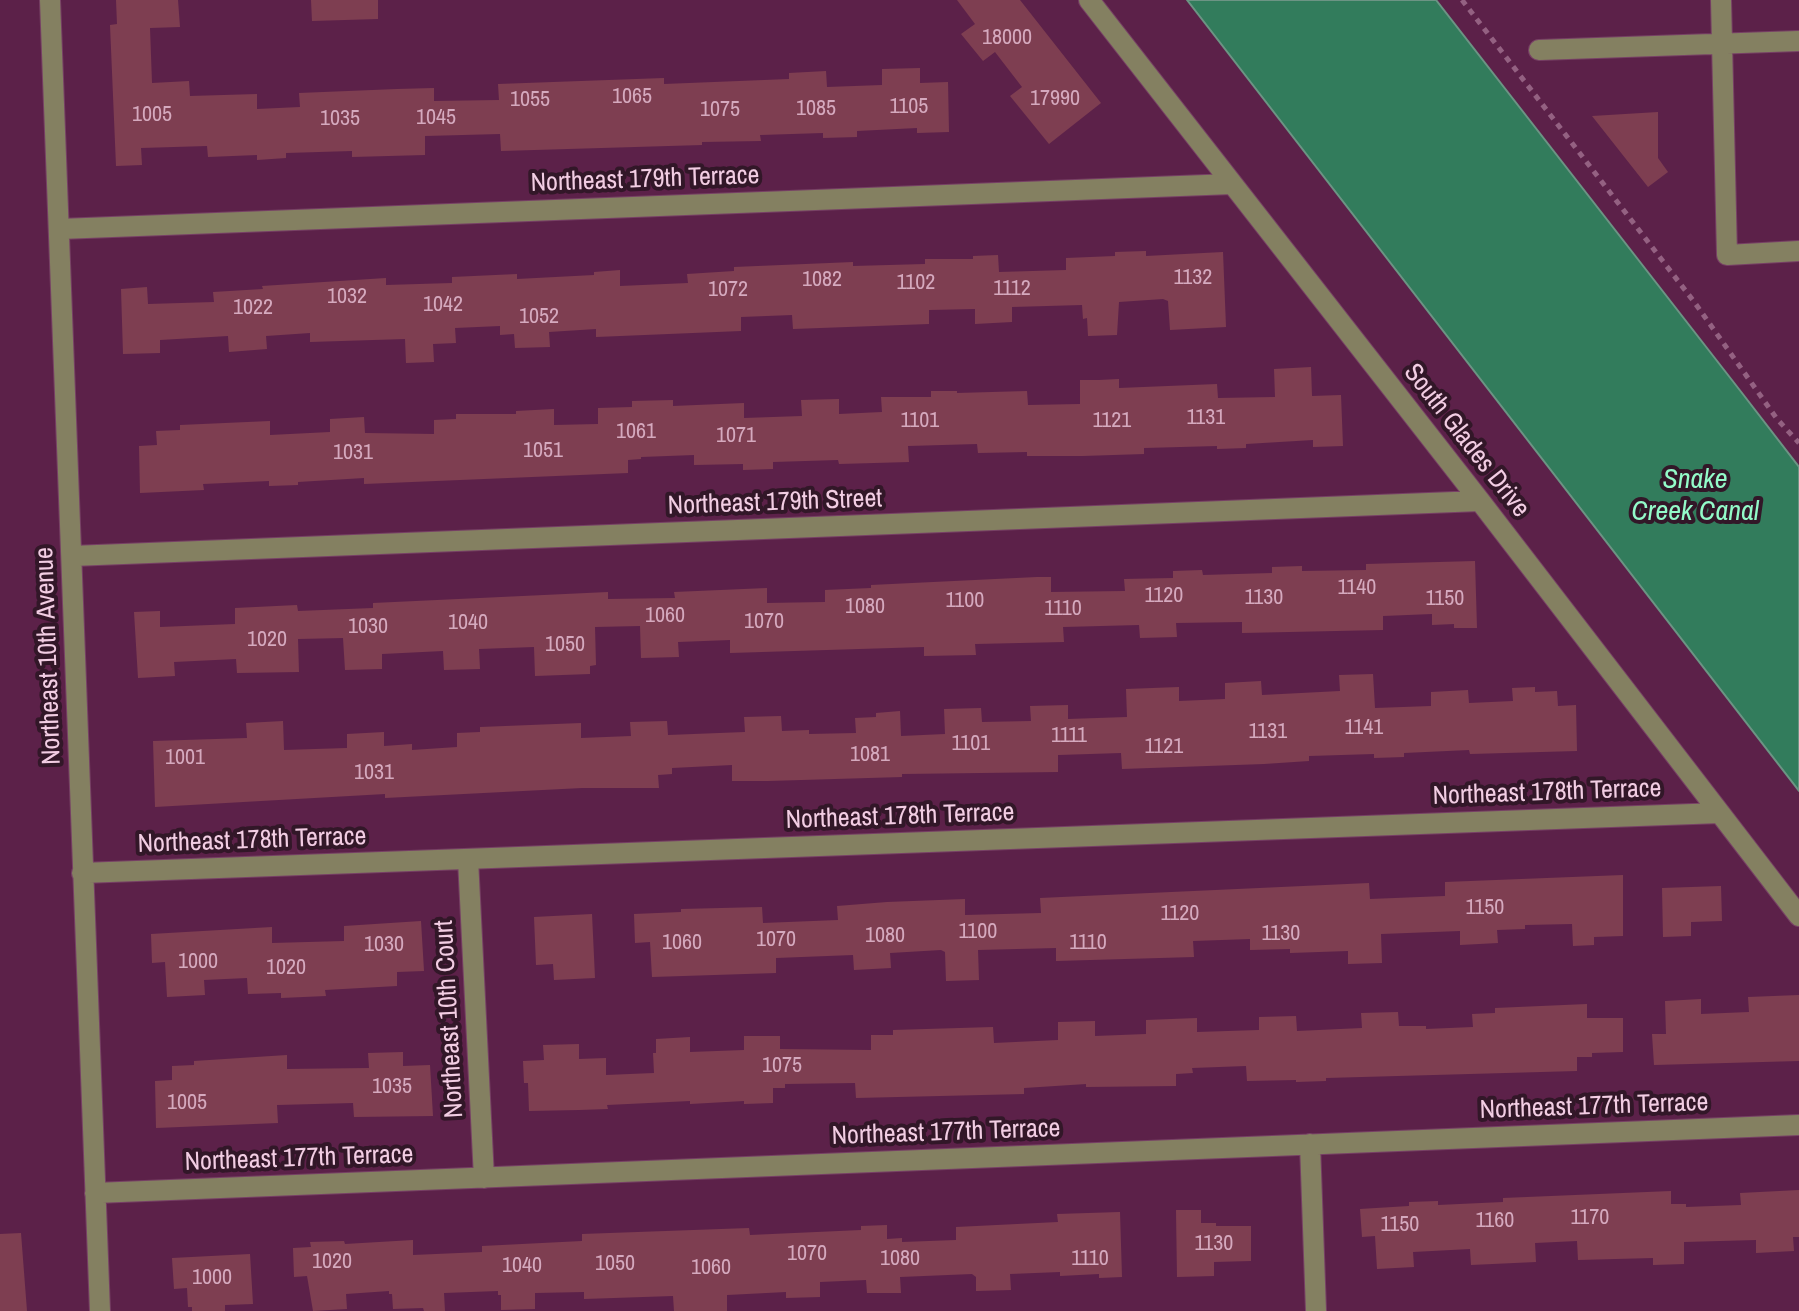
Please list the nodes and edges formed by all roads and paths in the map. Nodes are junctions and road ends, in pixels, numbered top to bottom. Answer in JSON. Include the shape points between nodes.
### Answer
{"nodes":[{"id":1,"x":50,"y":0,"type":"edge"},
{"id":2,"x":1089,"y":0,"type":"edge"},
{"id":3,"x":1462,"y":0,"type":"edge"},
{"id":4,"x":1721,"y":0,"type":"edge"},
{"id":5,"x":1799,"y":41,"type":"edge"},
{"id":6,"x":1723,"y":43,"type":"junction"},
{"id":7,"x":1539,"y":50,"type":"dead end"},
{"id":8,"x":1232,"y":184,"type":"junction"},
{"id":9,"x":60,"y":229,"type":"junction"},
{"id":10,"x":1799,"y":251,"type":"edge"},
{"id":11,"x":1799,"y":443,"type":"edge"},
{"id":12,"x":1480,"y":501,"type":"junction"},
{"id":13,"x":72,"y":556,"type":"junction"},
{"id":14,"x":1720,"y":813,"type":"junction"},
{"id":15,"x":468,"y":859,"type":"junction"},
{"id":16,"x":82,"y":873,"type":"junction"},
{"id":17,"x":1799,"y":916,"type":"edge"},
{"id":18,"x":1799,"y":1125,"type":"edge"},
{"id":19,"x":1310,"y":1144,"type":"junction"},
{"id":20,"x":484,"y":1178,"type":"junction"},
{"id":21,"x":95,"y":1193,"type":"junction"},
{"id":22,"x":100,"y":1311,"type":"edge"},
{"id":23,"x":1316,"y":1311,"type":"edge"}],
"edges":[{"from":1,"to":9,"type":"street","name":"Northeast 10th Avenue"},
{"from":2,"to":8,"type":"street","name":"South Glades Drive"},
{"from":3,"to":11,"type":"path"},
{"from":4,"to":6,"type":"street"},
{"from":5,"to":6,"type":"street"},
{"from":6,"to":7,"type":"street"},
{"from":6,"to":10,"type":"street","via":[[1727,255]]},
{"from":8,"to":9,"type":"street","name":"Northeast 179th Terrace"},
{"from":8,"to":12,"type":"street","name":"South Glades Drive"},
{"from":9,"to":13,"type":"street","name":"Northeast 10th Avenue"},
{"from":12,"to":13,"type":"street","name":"Northeast 179th Street"},
{"from":12,"to":14,"type":"street","name":"South Glades Drive"},
{"from":13,"to":16,"type":"street","name":"Northeast 10th Avenue"},
{"from":14,"to":15,"type":"street","name":"Northeast 178th Terrace"},
{"from":14,"to":17,"type":"street","name":"South Glades Drive"},
{"from":15,"to":16,"type":"street","name":"Northeast 178th Terrace"},
{"from":15,"to":20,"type":"street","name":"Northeast 10th Court"},
{"from":16,"to":21,"type":"street","name":"Northeast 10th Avenue"},
{"from":18,"to":19,"type":"street","name":"Northeast 177th Terrace"},
{"from":19,"to":20,"type":"street","name":"Northeast 177th Terrace"},
{"from":19,"to":23,"type":"street"},
{"from":20,"to":21,"type":"street","name":"Northeast 177th Terrace"},
{"from":21,"to":22,"type":"street","name":"Northeast 10th Avenue"}]}
